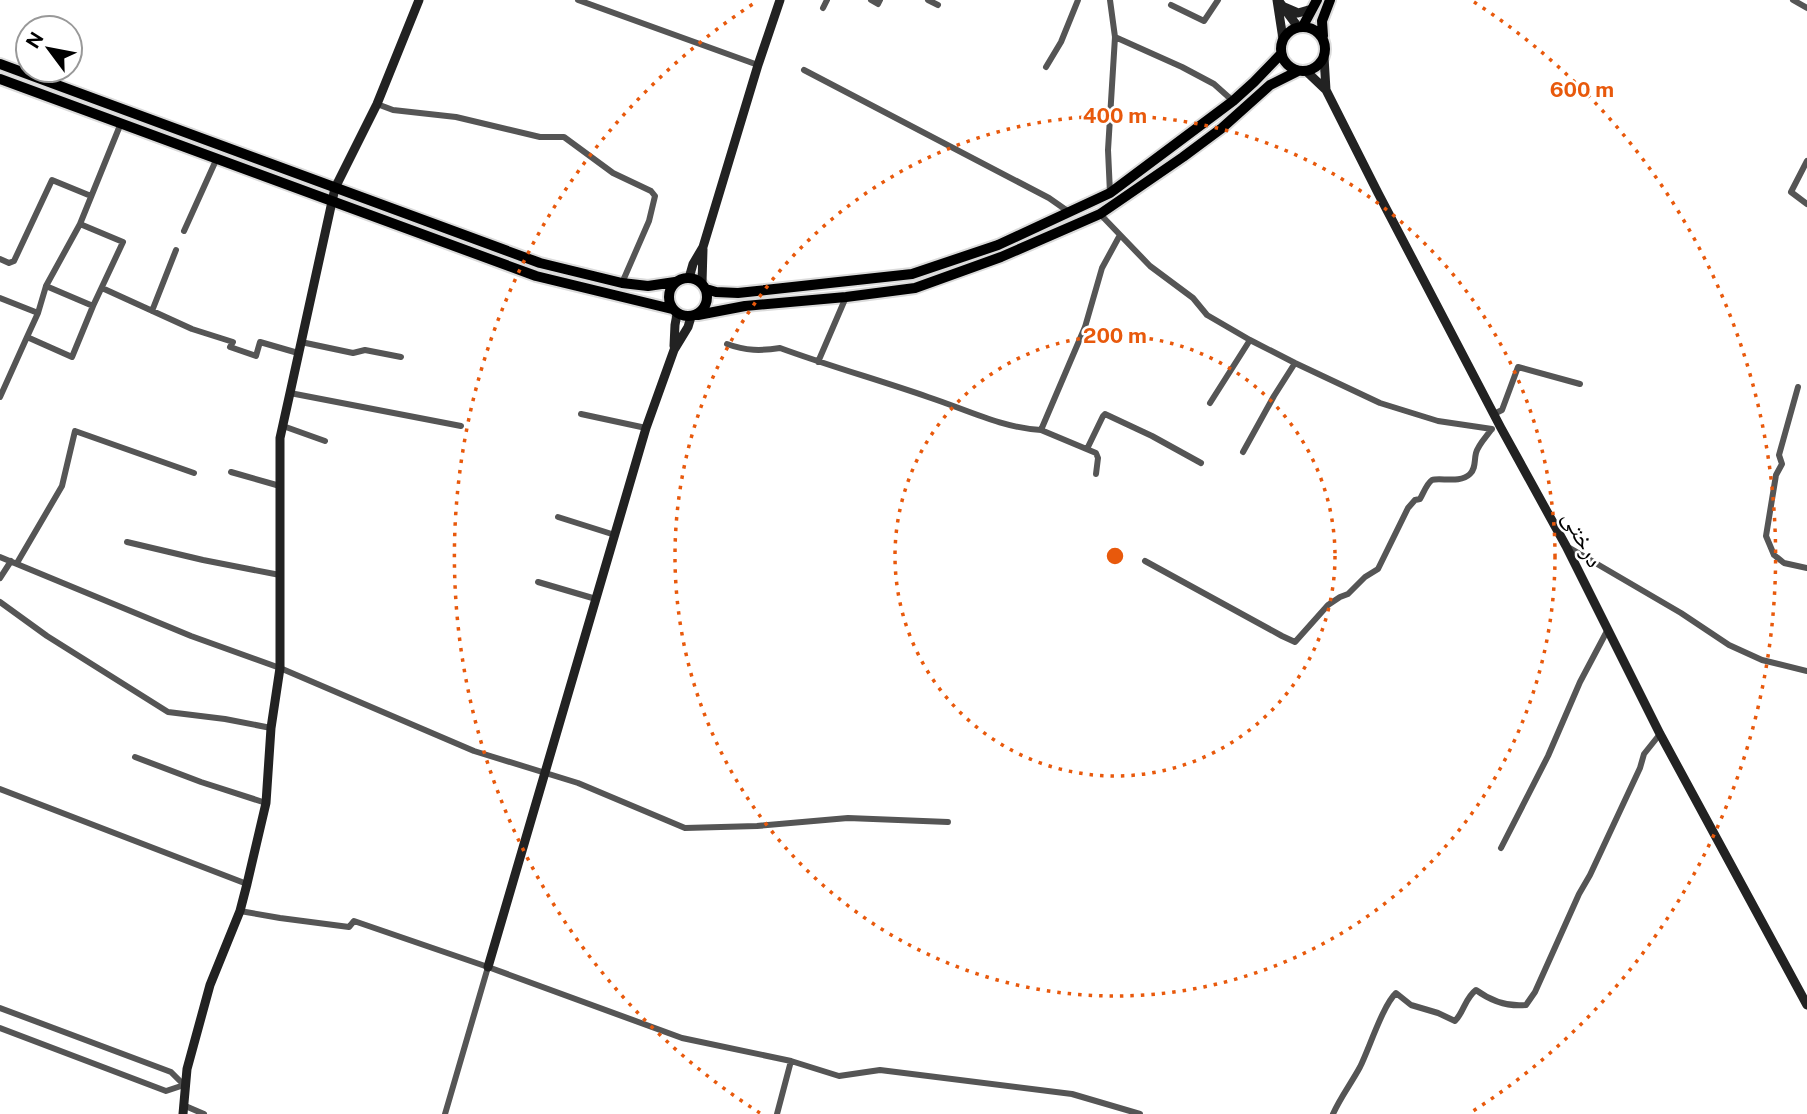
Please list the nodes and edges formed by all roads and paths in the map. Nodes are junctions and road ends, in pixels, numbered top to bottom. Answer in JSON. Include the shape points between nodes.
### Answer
{"nodes":[{"id":1,"x":419,"y":0,"type":"edge"},
{"id":2,"x":578,"y":0,"type":"edge"},
{"id":3,"x":779,"y":0,"type":"edge"},
{"id":4,"x":827,"y":0,"type":"edge"},
{"id":5,"x":871,"y":0,"type":"edge"},
{"id":6,"x":880,"y":0,"type":"edge"},
{"id":7,"x":928,"y":0,"type":"edge"},
{"id":8,"x":1078,"y":0,"type":"edge"},
{"id":9,"x":1110,"y":0,"type":"edge"},
{"id":10,"x":1218,"y":0,"type":"edge"},
{"id":11,"x":1330,"y":0,"type":"edge"},
{"id":12,"x":1793,"y":0,"type":"edge"},
{"id":13,"x":592,"y":2,"type":"edge"},
{"id":14,"x":1279,"y":2,"type":"edge"},
{"id":15,"x":1314,"y":4,"type":"edge"},
{"id":16,"x":937,"y":5,"type":"dead end"},
{"id":17,"x":1171,"y":5,"type":"dead end"},
{"id":18,"x":824,"y":8,"type":"dead end"},
{"id":19,"x":1807,"y":8,"type":"edge"},
{"id":20,"x":1300,"y":27,"type":"junction"},
{"id":21,"x":1323,"y":36,"type":"junction"},
{"id":22,"x":1115,"y":37,"type":"junction"},
{"id":23,"x":1283,"y":40,"type":"junction"},
{"id":24,"x":1281,"y":54,"type":"junction"},
{"id":25,"x":1324,"y":57,"type":"junction"},
{"id":26,"x":0,"y":64,"type":"edge"},
{"id":27,"x":758,"y":65,"type":"junction"},
{"id":28,"x":1046,"y":67,"type":"dead end"},
{"id":29,"x":804,"y":70,"type":"dead end"},
{"id":30,"x":1302,"y":71,"type":"junction"},
{"id":31,"x":0,"y":79,"type":"edge"},
{"id":32,"x":1326,"y":90,"type":"junction"},
{"id":33,"x":1233,"y":101,"type":"junction"},
{"id":34,"x":377,"y":104,"type":"junction"},
{"id":35,"x":121,"y":123,"type":"junction"},
{"id":36,"x":217,"y":158,"type":"junction"},
{"id":37,"x":1807,"y":161,"type":"edge"},
{"id":38,"x":335,"y":188,"type":"junction"},
{"id":39,"x":1110,"y":193,"type":"junction"},
{"id":40,"x":91,"y":196,"type":"junction"},
{"id":41,"x":332,"y":201,"type":"junction"},
{"id":42,"x":1807,"y":204,"type":"edge"},
{"id":43,"x":1069,"y":212,"type":"junction"},
{"id":44,"x":1100,"y":214,"type":"junction"},
{"id":45,"x":80,"y":224,"type":"junction"},
{"id":46,"x":184,"y":231,"type":"dead end"},
{"id":47,"x":1120,"y":235,"type":"junction"},
{"id":48,"x":703,"y":247,"type":"junction"},
{"id":49,"x":176,"y":250,"type":"dead end"},
{"id":50,"x":0,"y":259,"type":"edge"},
{"id":51,"x":689,"y":278,"type":"junction"},
{"id":52,"x":675,"y":282,"type":"junction"},
{"id":53,"x":622,"y":283,"type":"junction"},
{"id":54,"x":46,"y":286,"type":"junction"},
{"id":55,"x":704,"y":286,"type":"junction"},
{"id":56,"x":102,"y":288,"type":"junction"},
{"id":57,"x":846,"y":297,"type":"junction"},
{"id":58,"x":0,"y":298,"type":"edge"},
{"id":59,"x":93,"y":306,"type":"junction"},
{"id":60,"x":675,"y":311,"type":"junction"},
{"id":61,"x":152,"y":312,"type":"junction"},
{"id":62,"x":38,"y":313,"type":"junction"},
{"id":63,"x":694,"y":316,"type":"junction"},
{"id":64,"x":27,"y":337,"type":"junction"},
{"id":65,"x":1250,"y":340,"type":"junction"},
{"id":66,"x":301,"y":342,"type":"junction"},
{"id":67,"x":727,"y":344,"type":"dead end"},
{"id":68,"x":674,"y":350,"type":"junction"},
{"id":69,"x":298,"y":353,"type":"junction"},
{"id":70,"x":401,"y":357,"type":"dead end"},
{"id":71,"x":818,"y":362,"type":"junction"},
{"id":72,"x":1295,"y":363,"type":"junction"},
{"id":73,"x":1580,"y":384,"type":"dead end"},
{"id":74,"x":1798,"y":387,"type":"dead end"},
{"id":75,"x":290,"y":393,"type":"junction"},
{"id":76,"x":0,"y":397,"type":"edge"},
{"id":77,"x":1210,"y":403,"type":"dead end"},
{"id":78,"x":581,"y":414,"type":"dead end"},
{"id":79,"x":1494,"y":414,"type":"junction"},
{"id":80,"x":461,"y":425,"type":"dead end"},
{"id":81,"x":283,"y":426,"type":"junction"},
{"id":82,"x":646,"y":428,"type":"junction"},
{"id":83,"x":1496,"y":429,"type":"junction"},
{"id":84,"x":1041,"y":430,"type":"junction"},
{"id":85,"x":325,"y":441,"type":"dead end"},
{"id":86,"x":1087,"y":449,"type":"junction"},
{"id":87,"x":1243,"y":452,"type":"dead end"},
{"id":88,"x":1202,"y":463,"type":"dead end"},
{"id":89,"x":231,"y":472,"type":"dead end"},
{"id":90,"x":194,"y":473,"type":"dead end"},
{"id":91,"x":1096,"y":474,"type":"dead end"},
{"id":92,"x":280,"y":486,"type":"junction"},
{"id":93,"x":558,"y":517,"type":"dead end"},
{"id":94,"x":615,"y":535,"type":"junction"},
{"id":95,"x":127,"y":542,"type":"dead end"},
{"id":96,"x":1566,"y":546,"type":"junction"},
{"id":97,"x":0,"y":556,"type":"edge"},
{"id":98,"x":1145,"y":561,"type":"dead end"},
{"id":99,"x":14,"y":562,"type":"junction"},
{"id":100,"x":1807,"y":568,"type":"edge"},
{"id":101,"x":280,"y":575,"type":"junction"},
{"id":102,"x":0,"y":578,"type":"edge"},
{"id":103,"x":538,"y":582,"type":"dead end"},
{"id":104,"x":596,"y":599,"type":"junction"},
{"id":105,"x":0,"y":602,"type":"edge"},
{"id":106,"x":1607,"y":631,"type":"junction"},
{"id":107,"x":280,"y":668,"type":"junction"},
{"id":108,"x":1807,"y":671,"type":"edge"},
{"id":109,"x":271,"y":728,"type":"junction"},
{"id":110,"x":1660,"y":734,"type":"junction"},
{"id":111,"x":135,"y":757,"type":"dead end"},
{"id":112,"x":545,"y":774,"type":"junction"},
{"id":113,"x":0,"y":789,"type":"edge"},
{"id":114,"x":265,"y":803,"type":"junction"},
{"id":115,"x":948,"y":822,"type":"dead end"},
{"id":116,"x":1501,"y":848,"type":"dead end"},
{"id":117,"x":247,"y":884,"type":"junction"},
{"id":118,"x":240,"y":911,"type":"junction"},
{"id":119,"x":488,"y":967,"type":"junction"},
{"id":120,"x":1807,"y":1004,"type":"edge"},
{"id":121,"x":0,"y":1008,"type":"edge"},
{"id":122,"x":0,"y":1028,"type":"edge"},
{"id":123,"x":791,"y":1061,"type":"junction"},
{"id":124,"x":184,"y":1085,"type":"junction"},
{"id":125,"x":183,"y":1110,"type":"edge"},
{"id":126,"x":204,"y":1114,"type":"edge"},
{"id":127,"x":445,"y":1114,"type":"edge"},
{"id":128,"x":777,"y":1114,"type":"edge"},
{"id":129,"x":1140,"y":1114,"type":"edge"},
{"id":130,"x":1333,"y":1114,"type":"edge"}],
"edges":[{"from":1,"to":34,"type":"street"},
{"from":2,"to":13,"type":"street"},
{"from":3,"to":27,"type":"street"},
{"from":4,"to":18,"type":"street"},
{"from":5,"to":6,"type":"street","via":[[878,4]]},
{"from":7,"to":16,"type":"street"},
{"from":8,"to":28,"type":"street"},
{"from":9,"to":22,"type":"street"},
{"from":10,"to":17,"type":"street","via":[[1204,21]]},
{"from":11,"to":21,"type":"highway","via":[[1322,21]]},
{"from":12,"to":19,"type":"street"},
{"from":13,"to":27,"type":"street"},
{"from":14,"to":15,"type":"street","via":[[1298,13]]},
{"from":14,"to":20,"type":"street"},
{"from":14,"to":23,"type":"street"},
{"from":15,"to":20,"type":"highway"},
{"from":20,"to":21,"type":"highway","via":[[1310,27]]},
{"from":20,"to":23,"type":"highway"},
{"from":21,"to":25,"type":"highway"},
{"from":22,"to":33,"type":"street","via":[[1182,67]]},
{"from":22,"to":39,"type":"street"},
{"from":23,"to":24,"type":"highway"},
{"from":24,"to":30,"type":"highway","via":[[1291,67]]},
{"from":24,"to":33,"type":"highway"},
{"from":25,"to":30,"type":"highway","via":[[1314,68]]},
{"from":25,"to":32,"type":"street"},
{"from":26,"to":38,"type":"highway"},
{"from":27,"to":48,"type":"street"},
{"from":29,"to":43,"type":"street"},
{"from":30,"to":32,"type":"street"},
{"from":30,"to":44,"type":"highway","via":[[1270,85],[1222,128]]},
{"from":31,"to":35,"type":"highway"},
{"from":32,"to":79,"type":"street","name":"درختی"},
{"from":33,"to":39,"type":"highway"},
{"from":34,"to":38,"type":"street"},
{"from":34,"to":53,"type":"street","via":[[540,137],[564,137],[613,173],[652,191],[649,221]]},
{"from":35,"to":36,"type":"highway"},
{"from":35,"to":40,"type":"street"},
{"from":36,"to":41,"type":"highway"},
{"from":36,"to":46,"type":"street"},
{"from":37,"to":42,"type":"street","via":[[1791,192]]},
{"from":38,"to":41,"type":"street"},
{"from":38,"to":53,"type":"highway","via":[[540,263]]},
{"from":39,"to":43,"type":"highway"},
{"from":40,"to":45,"type":"street"},
{"from":40,"to":50,"type":"street","via":[[52,180],[14,261]]},
{"from":41,"to":60,"type":"highway","via":[[536,276]]},
{"from":41,"to":66,"type":"street"},
{"from":43,"to":55,"type":"highway","via":[[998,245],[912,274],[738,293]]},
{"from":44,"to":47,"type":"street"},
{"from":44,"to":57,"type":"highway","via":[[915,288]]},
{"from":45,"to":54,"type":"street"},
{"from":45,"to":56,"type":"street","via":[[123,242]]},
{"from":47,"to":65,"type":"street","via":[[1150,266],[1194,298],[1207,315]]},
{"from":47,"to":84,"type":"street","via":[[1101,268],[1085,327]]},
{"from":48,"to":51,"type":"street"},
{"from":48,"to":55,"type":"street"},
{"from":49,"to":61,"type":"street"},
{"from":51,"to":52,"type":"highway"},
{"from":51,"to":55,"type":"highway"},
{"from":52,"to":53,"type":"highway"},
{"from":52,"to":60,"type":"highway","via":[[669,295]]},
{"from":54,"to":59,"type":"street"},
{"from":54,"to":62,"type":"street"},
{"from":55,"to":63,"type":"highway","via":[[707,303]]},
{"from":56,"to":59,"type":"street"},
{"from":56,"to":61,"type":"street"},
{"from":57,"to":63,"type":"highway","via":[[745,306]]},
{"from":57,"to":71,"type":"street"},
{"from":58,"to":62,"type":"street"},
{"from":59,"to":64,"type":"street","via":[[72,357]]},
{"from":60,"to":63,"type":"highway"},
{"from":60,"to":68,"type":"street"},
{"from":61,"to":69,"type":"street","via":[[256,355],[260,342]]},
{"from":62,"to":64,"type":"street"},
{"from":63,"to":68,"type":"street"},
{"from":64,"to":76,"type":"street"},
{"from":65,"to":72,"type":"street"},
{"from":65,"to":77,"type":"street"},
{"from":66,"to":69,"type":"street"},
{"from":66,"to":70,"type":"street"},
{"from":67,"to":71,"type":"street","via":[[759,351],[780,348]]},
{"from":68,"to":82,"type":"street"},
{"from":69,"to":75,"type":"street"},
{"from":71,"to":84,"type":"street","via":[[987,418]]},
{"from":72,"to":83,"type":"street","via":[[1380,403],[1438,421]]},
{"from":72,"to":87,"type":"street"},
{"from":73,"to":79,"type":"street","via":[[1518,367],[1502,410]]},
{"from":74,"to":100,"type":"street","via":[[1779,455],[1782,464],[1766,536],[1774,555],[1784,564]]},
{"from":75,"to":80,"type":"street"},
{"from":75,"to":81,"type":"street"},
{"from":78,"to":82,"type":"street"},
{"from":79,"to":83,"type":"street","name":"درختی"},
{"from":81,"to":85,"type":"street"},
{"from":81,"to":92,"type":"street"},
{"from":82,"to":94,"type":"street"},
{"from":83,"to":96,"type":"street","name":"درختی"},
{"from":83,"to":98,"type":"street","via":[[1476,450],[1469,475],[1430,482],[1408,508],[1378,569],[1328,605],[1296,642]]},
{"from":84,"to":86,"type":"street"},
{"from":86,"to":88,"type":"street","via":[[1105,414]]},
{"from":86,"to":91,"type":"street","via":[[1098,455]]},
{"from":89,"to":92,"type":"street"},
{"from":90,"to":99,"type":"street","via":[[75,431],[62,486]]},
{"from":92,"to":101,"type":"street"},
{"from":93,"to":94,"type":"street"},
{"from":94,"to":104,"type":"street"},
{"from":95,"to":101,"type":"street"},
{"from":96,"to":106,"type":"street","name":"درختی"},
{"from":96,"to":108,"type":"street","via":[[1729,645],[1762,660]]},
{"from":97,"to":99,"type":"street"},
{"from":99,"to":102,"type":"street"},
{"from":99,"to":107,"type":"street"},
{"from":101,"to":107,"type":"street"},
{"from":103,"to":104,"type":"street"},
{"from":104,"to":112,"type":"street"},
{"from":105,"to":109,"type":"street","via":[[168,712]]},
{"from":106,"to":110,"type":"street","name":"درختی"},
{"from":106,"to":116,"type":"street"},
{"from":107,"to":109,"type":"street"},
{"from":107,"to":112,"type":"street","via":[[474,751]]},
{"from":109,"to":114,"type":"street"},
{"from":110,"to":120,"type":"street","name":"درختی"},
{"from":110,"to":130,"type":"street","via":[[1644,754],[1526,1005],[1510,1006],[1476,990],[1455,1021],[1411,1005],[1396,993]]},
{"from":111,"to":114,"type":"street"},
{"from":112,"to":115,"type":"street","via":[[685,828],[848,818]]},
{"from":112,"to":119,"type":"street"},
{"from":113,"to":117,"type":"street"},
{"from":114,"to":117,"type":"street"},
{"from":117,"to":118,"type":"street"},
{"from":118,"to":119,"type":"street","via":[[349,927],[354,921]]},
{"from":118,"to":124,"type":"street","via":[[209,985]]},
{"from":119,"to":123,"type":"street","via":[[682,1038]]},
{"from":119,"to":127,"type":"street"},
{"from":121,"to":124,"type":"street","via":[[171,1072]]},
{"from":122,"to":124,"type":"street","via":[[166,1091]]},
{"from":123,"to":128,"type":"street"},
{"from":123,"to":129,"type":"street","via":[[839,1076],[880,1070],[1072,1094]]},
{"from":124,"to":125,"type":"street"},
{"from":125,"to":126,"type":"street"}]}
